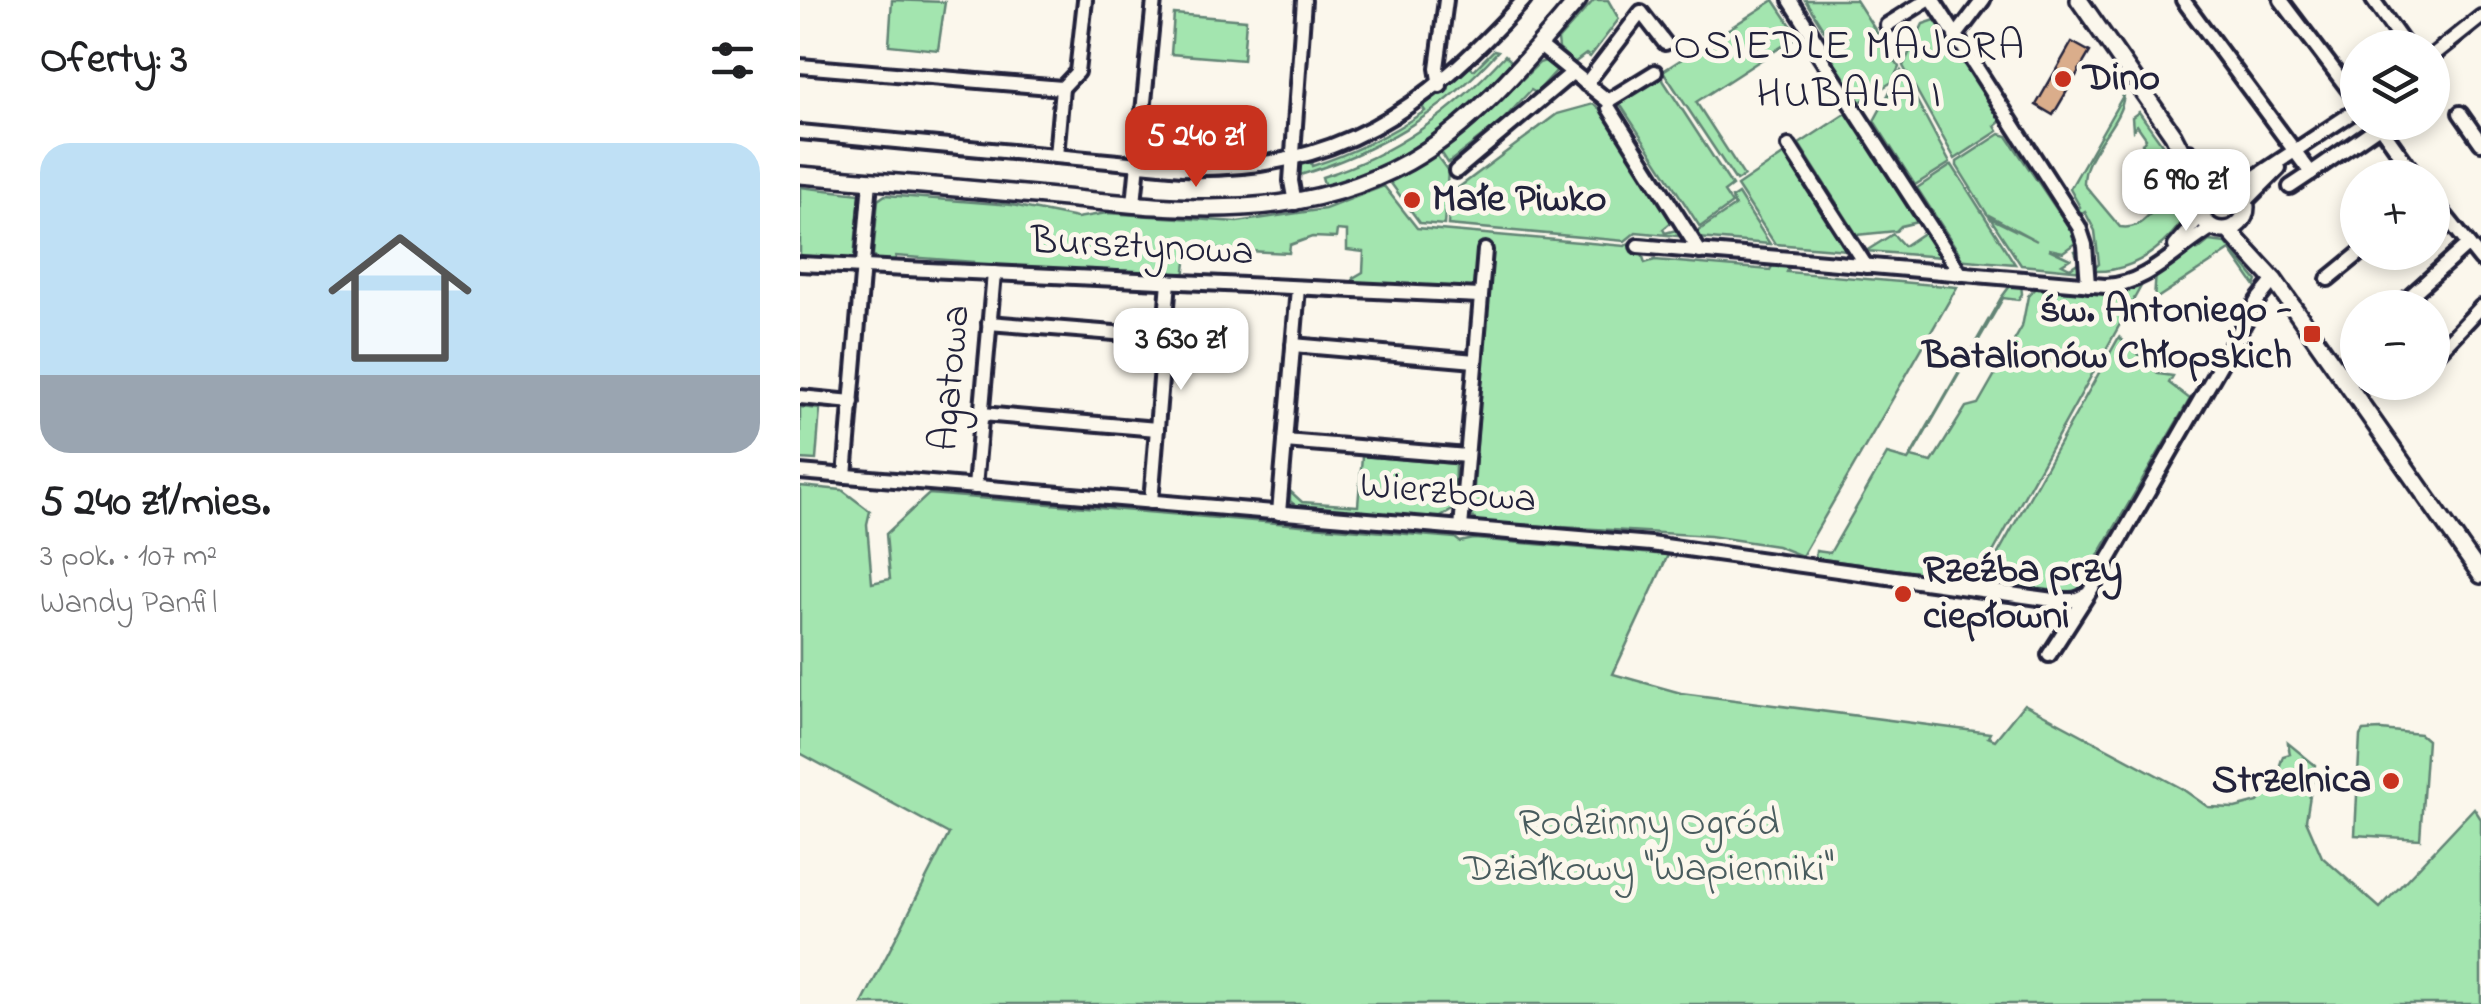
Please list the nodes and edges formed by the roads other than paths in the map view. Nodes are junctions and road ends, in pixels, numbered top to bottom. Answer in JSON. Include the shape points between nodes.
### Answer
{"nodes":[{"id":1,"x":1085,"y":0,"type":"edge"},
{"id":2,"x":1154,"y":0,"type":"edge"},
{"id":3,"x":1304,"y":0,"type":"edge"},
{"id":4,"x":1446,"y":0,"type":"edge"},
{"id":5,"x":1524,"y":0,"type":"edge"},
{"id":6,"x":1578,"y":0,"type":"edge"},
{"id":7,"x":1790,"y":0,"type":"edge"},
{"id":8,"x":1930,"y":0,"type":"edge"},
{"id":9,"x":1983,"y":0,"type":"edge"},
{"id":10,"x":2079,"y":0,"type":"edge"},
{"id":11,"x":2183,"y":0,"type":"edge"},
{"id":12,"x":2280,"y":0,"type":"edge"},
{"id":13,"x":2373,"y":0,"type":"edge"},
{"id":14,"x":1645,"y":6,"type":"edge"},
{"id":15,"x":2481,"y":17,"type":"edge"},
{"id":16,"x":1887,"y":25,"type":"dead end"},
{"id":17,"x":2394,"y":30,"type":"edge"},
{"id":18,"x":1955,"y":36,"type":"junction"},
{"id":19,"x":2450,"y":42,"type":"edge"},
{"id":20,"x":1665,"y":44,"type":"dead end"},
{"id":21,"x":1539,"y":45,"type":"junction"},
{"id":22,"x":800,"y":66,"type":"edge"},
{"id":23,"x":1656,"y":72,"type":"dead end"},
{"id":24,"x":1572,"y":73,"type":"junction"},
{"id":25,"x":2340,"y":82,"type":"edge"},
{"id":26,"x":1586,"y":84,"type":"junction"},
{"id":27,"x":1440,"y":86,"type":"junction"},
{"id":28,"x":1062,"y":88,"type":"junction"},
{"id":29,"x":1609,"y":108,"type":"dead end"},
{"id":30,"x":2460,"y":113,"type":"dead end"},
{"id":31,"x":2340,"y":120,"type":"edge"},
{"id":32,"x":800,"y":132,"type":"edge"},
{"id":33,"x":2173,"y":135,"type":"junction"},
{"id":34,"x":2356,"y":140,"type":"edge"},
{"id":35,"x":2481,"y":143,"type":"edge"},
{"id":36,"x":1788,"y":146,"type":"dead end"},
{"id":37,"x":2296,"y":153,"type":"junction"},
{"id":38,"x":1056,"y":156,"type":"junction"},
{"id":39,"x":1292,"y":158,"type":"junction"},
{"id":40,"x":1138,"y":164,"type":"junction"},
{"id":41,"x":1456,"y":171,"type":"dead end"},
{"id":42,"x":2311,"y":172,"type":"junction"},
{"id":43,"x":800,"y":175,"type":"edge"},
{"id":44,"x":870,"y":181,"type":"junction"},
{"id":45,"x":2290,"y":187,"type":"dead end"},
{"id":46,"x":2235,"y":192,"type":"junction"},
{"id":47,"x":2204,"y":195,"type":"junction"},
{"id":48,"x":1295,"y":203,"type":"junction"},
{"id":49,"x":1134,"y":204,"type":"junction"},
{"id":50,"x":2242,"y":219,"type":"junction"},
{"id":51,"x":2450,"y":222,"type":"edge"},
{"id":52,"x":2214,"y":224,"type":"junction"},
{"id":53,"x":2468,"y":244,"type":"junction"},
{"id":54,"x":1638,"y":246,"type":"dead end"},
{"id":55,"x":1485,"y":250,"type":"dead end"},
{"id":56,"x":1700,"y":252,"type":"junction"},
{"id":57,"x":2481,"y":260,"type":"edge"},
{"id":58,"x":800,"y":264,"type":"edge"},
{"id":59,"x":1866,"y":266,"type":"junction"},
{"id":60,"x":864,"y":267,"type":"junction"},
{"id":61,"x":2340,"y":269,"type":"edge"},
{"id":62,"x":994,"y":273,"type":"junction"},
{"id":63,"x":1961,"y":274,"type":"junction"},
{"id":64,"x":2273,"y":278,"type":"junction"},
{"id":65,"x":2328,"y":279,"type":"dead end"},
{"id":66,"x":1169,"y":282,"type":"junction"},
{"id":67,"x":2088,"y":286,"type":"junction"},
{"id":68,"x":1298,"y":288,"type":"junction"},
{"id":69,"x":2417,"y":290,"type":"edge"},
{"id":70,"x":1480,"y":296,"type":"junction"},
{"id":71,"x":2481,"y":306,"type":"edge"},
{"id":72,"x":989,"y":322,"type":"junction"},
{"id":73,"x":1164,"y":337,"type":"junction"},
{"id":74,"x":2450,"y":340,"type":"edge"},
{"id":75,"x":1293,"y":346,"type":"junction"},
{"id":76,"x":1475,"y":361,"type":"junction"},
{"id":77,"x":800,"y":398,"type":"edge"},
{"id":78,"x":852,"y":402,"type":"junction"},
{"id":79,"x":982,"y":414,"type":"junction"},
{"id":80,"x":1157,"y":429,"type":"junction"},
{"id":81,"x":1286,"y":441,"type":"junction"},
{"id":82,"x":1467,"y":456,"type":"junction"},
{"id":83,"x":800,"y":472,"type":"edge"},
{"id":84,"x":846,"y":476,"type":"junction"},
{"id":85,"x":975,"y":488,"type":"junction"},
{"id":86,"x":1151,"y":502,"type":"junction"},
{"id":87,"x":1280,"y":513,"type":"junction"},
{"id":88,"x":1461,"y":528,"type":"junction"},
{"id":89,"x":2481,"y":575,"type":"edge"},
{"id":90,"x":2086,"y":595,"type":"junction"},
{"id":91,"x":2049,"y":656,"type":"dead end"}],
"edges":[{"from":1,"to":28,"type":"street","via":[[1077,72]]},
{"from":2,"to":40,"type":"street"},
{"from":3,"to":39,"type":"street"},
{"from":4,"to":27,"type":"street"},
{"from":5,"to":27,"type":"street"},
{"from":6,"to":21,"type":"street"},
{"from":7,"to":63,"type":"street"},
{"from":8,"to":16,"type":"street"},
{"from":8,"to":18,"type":"street"},
{"from":9,"to":18,"type":"street"},
{"from":10,"to":33,"type":"street"},
{"from":11,"to":37,"type":"street"},
{"from":12,"to":25,"type":"street"},
{"from":13,"to":17,"type":"street"},
{"from":14,"to":20,"type":"street"},
{"from":14,"to":26,"type":"street"},
{"from":15,"to":19,"type":"street"},
{"from":18,"to":67,"type":"street","via":[[2079,227]]},
{"from":21,"to":24,"type":"street"},
{"from":21,"to":48,"type":"street","via":[[1491,97],[1422,153],[1354,187]]},
{"from":22,"to":28,"type":"street"},
{"from":23,"to":26,"type":"street","via":[[1608,100]]},
{"from":24,"to":26,"type":"street"},
{"from":24,"to":41,"type":"street"},
{"from":27,"to":39,"type":"street","via":[[1364,134]]},
{"from":28,"to":38,"type":"street"},
{"from":29,"to":56,"type":"street"},
{"from":30,"to":35,"type":"street"},
{"from":31,"to":37,"type":"street"},
{"from":32,"to":38,"type":"street"},
{"from":33,"to":46,"type":"street","via":[[2215,182]]},
{"from":33,"to":47,"type":"street"},
{"from":34,"to":42,"type":"street"},
{"from":36,"to":59,"type":"street"},
{"from":37,"to":42,"type":"street"},
{"from":37,"to":46,"type":"street"},
{"from":38,"to":40,"type":"street"},
{"from":39,"to":40,"type":"street","via":[[1219,168]]},
{"from":39,"to":48,"type":"street"},
{"from":40,"to":49,"type":"street"},
{"from":42,"to":45,"type":"street"},
{"from":43,"to":44,"type":"street"},
{"from":44,"to":49,"type":"street"},
{"from":44,"to":60,"type":"street"},
{"from":46,"to":47,"type":"street"},
{"from":46,"to":50,"type":"street"},
{"from":47,"to":52,"type":"street"},
{"from":48,"to":49,"type":"street","via":[[1210,210]]},
{"from":50,"to":52,"type":"street"},
{"from":50,"to":64,"type":"street"},
{"from":51,"to":53,"type":"street"},
{"from":52,"to":64,"type":"street"},
{"from":52,"to":67,"type":"street","via":[[2131,282]]},
{"from":53,"to":57,"type":"street"},
{"from":53,"to":69,"type":"street"},
{"from":54,"to":56,"type":"street"},
{"from":55,"to":70,"type":"street"},
{"from":56,"to":59,"type":"street"},
{"from":58,"to":60,"type":"street","name":"Bursztynowa"},
{"from":59,"to":63,"type":"street"},
{"from":60,"to":62,"type":"street","name":"Bursztynowa"},
{"from":60,"to":78,"type":"street"},
{"from":61,"to":65,"type":"street"},
{"from":62,"to":66,"type":"street","name":"Bursztynowa"},
{"from":62,"to":72,"type":"street","name":"Agatowa"},
{"from":63,"to":67,"type":"street"},
{"from":64,"to":89,"type":"street"},
{"from":64,"to":90,"type":"street"},
{"from":66,"to":68,"type":"street","name":"Bursztynowa"},
{"from":66,"to":73,"type":"street"},
{"from":68,"to":70,"type":"street","name":"Bursztynowa"},
{"from":68,"to":75,"type":"street"},
{"from":70,"to":76,"type":"street"},
{"from":71,"to":74,"type":"street"},
{"from":72,"to":73,"type":"street"},
{"from":72,"to":79,"type":"street","name":"Agatowa"},
{"from":73,"to":80,"type":"street"},
{"from":75,"to":76,"type":"street"},
{"from":75,"to":81,"type":"street"},
{"from":76,"to":82,"type":"street"},
{"from":77,"to":78,"type":"street"},
{"from":78,"to":84,"type":"street"},
{"from":79,"to":80,"type":"street"},
{"from":79,"to":85,"type":"street","name":"Agatowa"},
{"from":80,"to":86,"type":"street"},
{"from":81,"to":82,"type":"street"},
{"from":81,"to":87,"type":"street"},
{"from":82,"to":88,"type":"street"},
{"from":83,"to":84,"type":"street","name":"Wierzbowa"},
{"from":84,"to":85,"type":"street","name":"Wierzbowa"},
{"from":85,"to":86,"type":"street","name":"Wierzbowa"},
{"from":86,"to":87,"type":"street","name":"Wierzbowa"},
{"from":87,"to":88,"type":"street","name":"Wierzbowa"},
{"from":88,"to":90,"type":"street","name":"Wierzbowa","via":[[1651,544],[2053,600]]},
{"from":90,"to":91,"type":"street"}]}
